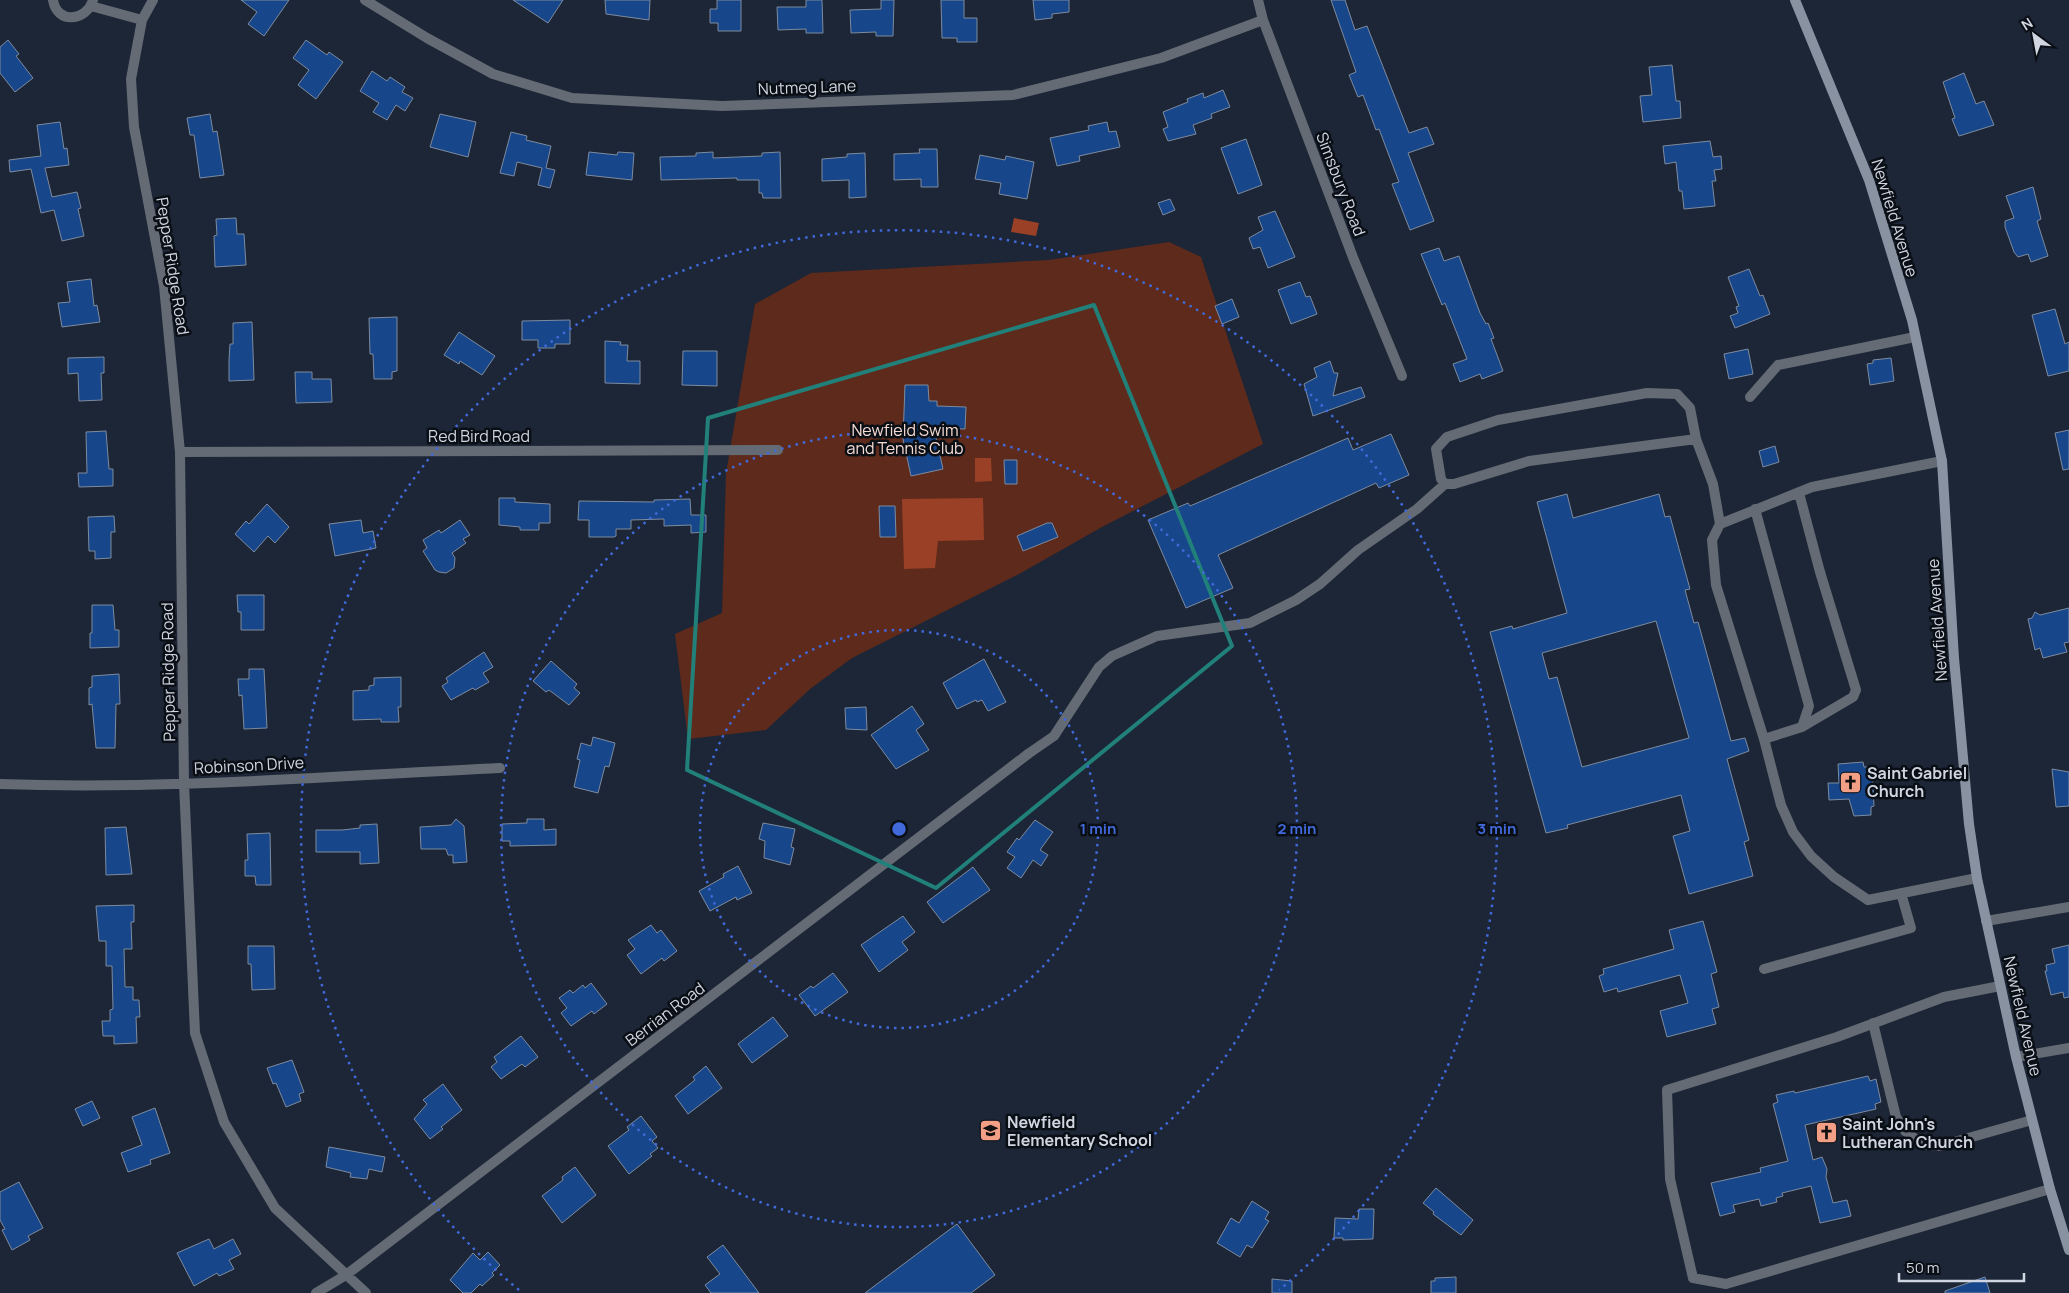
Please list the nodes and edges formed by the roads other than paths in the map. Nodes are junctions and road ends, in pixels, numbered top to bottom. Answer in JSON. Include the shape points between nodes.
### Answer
{"nodes":[{"id":1,"x":53,"y":0,"type":"edge"},
{"id":2,"x":153,"y":0,"type":"edge"},
{"id":3,"x":365,"y":0,"type":"edge"},
{"id":4,"x":1258,"y":0,"type":"edge"},
{"id":5,"x":1795,"y":0,"type":"edge"},
{"id":6,"x":92,"y":3,"type":"edge"},
{"id":7,"x":142,"y":20,"type":"junction"},
{"id":8,"x":1263,"y":20,"type":"junction"},
{"id":9,"x":1915,"y":337,"type":"junction"},
{"id":10,"x":1402,"y":376,"type":"dead end"},
{"id":11,"x":1750,"y":397,"type":"dead end"},
{"id":12,"x":1696,"y":439,"type":"junction"},
{"id":13,"x":778,"y":450,"type":"dead end"},
{"id":14,"x":180,"y":452,"type":"junction"},
{"id":15,"x":1942,"y":461,"type":"junction"},
{"id":16,"x":1445,"y":484,"type":"junction"},
{"id":17,"x":1799,"y":493,"type":"junction"},
{"id":18,"x":1754,"y":509,"type":"junction"},
{"id":19,"x":1720,"y":524,"type":"junction"},
{"id":20,"x":1802,"y":726,"type":"junction"},
{"id":21,"x":1764,"y":739,"type":"junction"},
{"id":22,"x":500,"y":768,"type":"dead end"},
{"id":23,"x":184,"y":783,"type":"junction"},
{"id":24,"x":0,"y":784,"type":"edge"},
{"id":25,"x":1977,"y":878,"type":"junction"},
{"id":26,"x":1901,"y":893,"type":"junction"},
{"id":27,"x":2069,"y":907,"type":"edge"},
{"id":28,"x":1986,"y":922,"type":"junction"},
{"id":29,"x":1764,"y":970,"type":"dead end"},
{"id":30,"x":2000,"y":986,"type":"junction"},
{"id":31,"x":1873,"y":1023,"type":"junction"},
{"id":32,"x":2069,"y":1048,"type":"edge"},
{"id":33,"x":2016,"y":1056,"type":"junction"},
{"id":34,"x":2032,"y":1120,"type":"junction"},
{"id":35,"x":2050,"y":1189,"type":"junction"},
{"id":36,"x":2069,"y":1250,"type":"edge"},
{"id":37,"x":346,"y":1275,"type":"junction"},
{"id":38,"x":316,"y":1293,"type":"edge"},
{"id":39,"x":366,"y":1293,"type":"edge"}],
"edges":[{"from":1,"to":6,"type":"street","via":[[57,10],[68,18],[82,16]]},
{"from":2,"to":7,"type":"street","name":"Pepper Ridge Road"},
{"from":3,"to":8,"type":"street","name":"Nutmeg Lane","via":[[493,74],[572,98],[722,106],[1013,95],[1161,58]]},
{"from":4,"to":8,"type":"street","name":"Simsbury Road"},
{"from":5,"to":9,"type":"main road","name":"Newfield Avenue","via":[[1869,180]]},
{"from":6,"to":7,"type":"street"},
{"from":7,"to":14,"type":"street","name":"Pepper Ridge Road","via":[[131,79],[134,127],[164,286]]},
{"from":8,"to":10,"type":"street","name":"Simsbury Road","via":[[1354,260]]},
{"from":9,"to":11,"type":"street","via":[[1778,365]]},
{"from":9,"to":15,"type":"main road","name":"Newfield Avenue"},
{"from":12,"to":16,"type":"street","via":[[1529,461]]},
{"from":12,"to":16,"type":"street","via":[[1690,408],[1677,394],[1638,395],[1498,420],[1447,437],[1436,448],[1441,480]]},
{"from":12,"to":19,"type":"street","via":[[1713,484]]},
{"from":13,"to":14,"type":"street","name":"Red Bird Road"},
{"from":14,"to":23,"type":"street","name":"Pepper Ridge Road"},
{"from":15,"to":17,"type":"street","via":[[1812,487]]},
{"from":15,"to":25,"type":"main road","name":"Newfield Avenue","via":[[1954,658]]},
{"from":16,"to":37,"type":"street","name":"Berrian Road","via":[[1417,509],[1358,550],[1320,584],[1296,600],[1250,623],[1157,636],[1112,656],[1099,667],[1054,736]]},
{"from":17,"to":18,"type":"street"},
{"from":17,"to":20,"type":"street","via":[[1856,690],[1853,697]]},
{"from":18,"to":19,"type":"street"},
{"from":18,"to":20,"type":"street","via":[[1809,706]]},
{"from":19,"to":21,"type":"street","via":[[1712,540],[1716,585]]},
{"from":20,"to":21,"type":"street"},
{"from":21,"to":26,"type":"street","via":[[1781,805],[1793,832],[1811,856],[1868,900]]},
{"from":22,"to":23,"type":"street","name":"Robinson Drive"},
{"from":23,"to":24,"type":"street","name":"Robinson Drive"},
{"from":23,"to":37,"type":"street","name":"Pepper Ridge Road","via":[[195,1033],[224,1122],[274,1208]]},
{"from":25,"to":26,"type":"street"},
{"from":25,"to":28,"type":"main road","name":"Newfield Avenue"},
{"from":26,"to":29,"type":"street","via":[[1911,928]]},
{"from":27,"to":28,"type":"street"},
{"from":28,"to":30,"type":"main road","name":"Newfield Avenue"},
{"from":30,"to":31,"type":"street","via":[[1944,997]]},
{"from":30,"to":33,"type":"main road","name":"Newfield Avenue"},
{"from":31,"to":34,"type":"street","via":[[1896,1117],[1904,1131],[1922,1144],[1940,1146]]},
{"from":31,"to":35,"type":"street","via":[[1667,1090],[1670,1180],[1694,1278],[1726,1284]]},
{"from":32,"to":33,"type":"street"},
{"from":33,"to":34,"type":"main road","name":"Newfield Avenue"},
{"from":34,"to":35,"type":"main road","name":"Newfield Avenue"},
{"from":35,"to":36,"type":"main road","name":"Newfield Avenue"},
{"from":37,"to":38,"type":"street","name":"Berrian Road"},
{"from":37,"to":39,"type":"street","name":"Pepper Ridge Road"}]}
